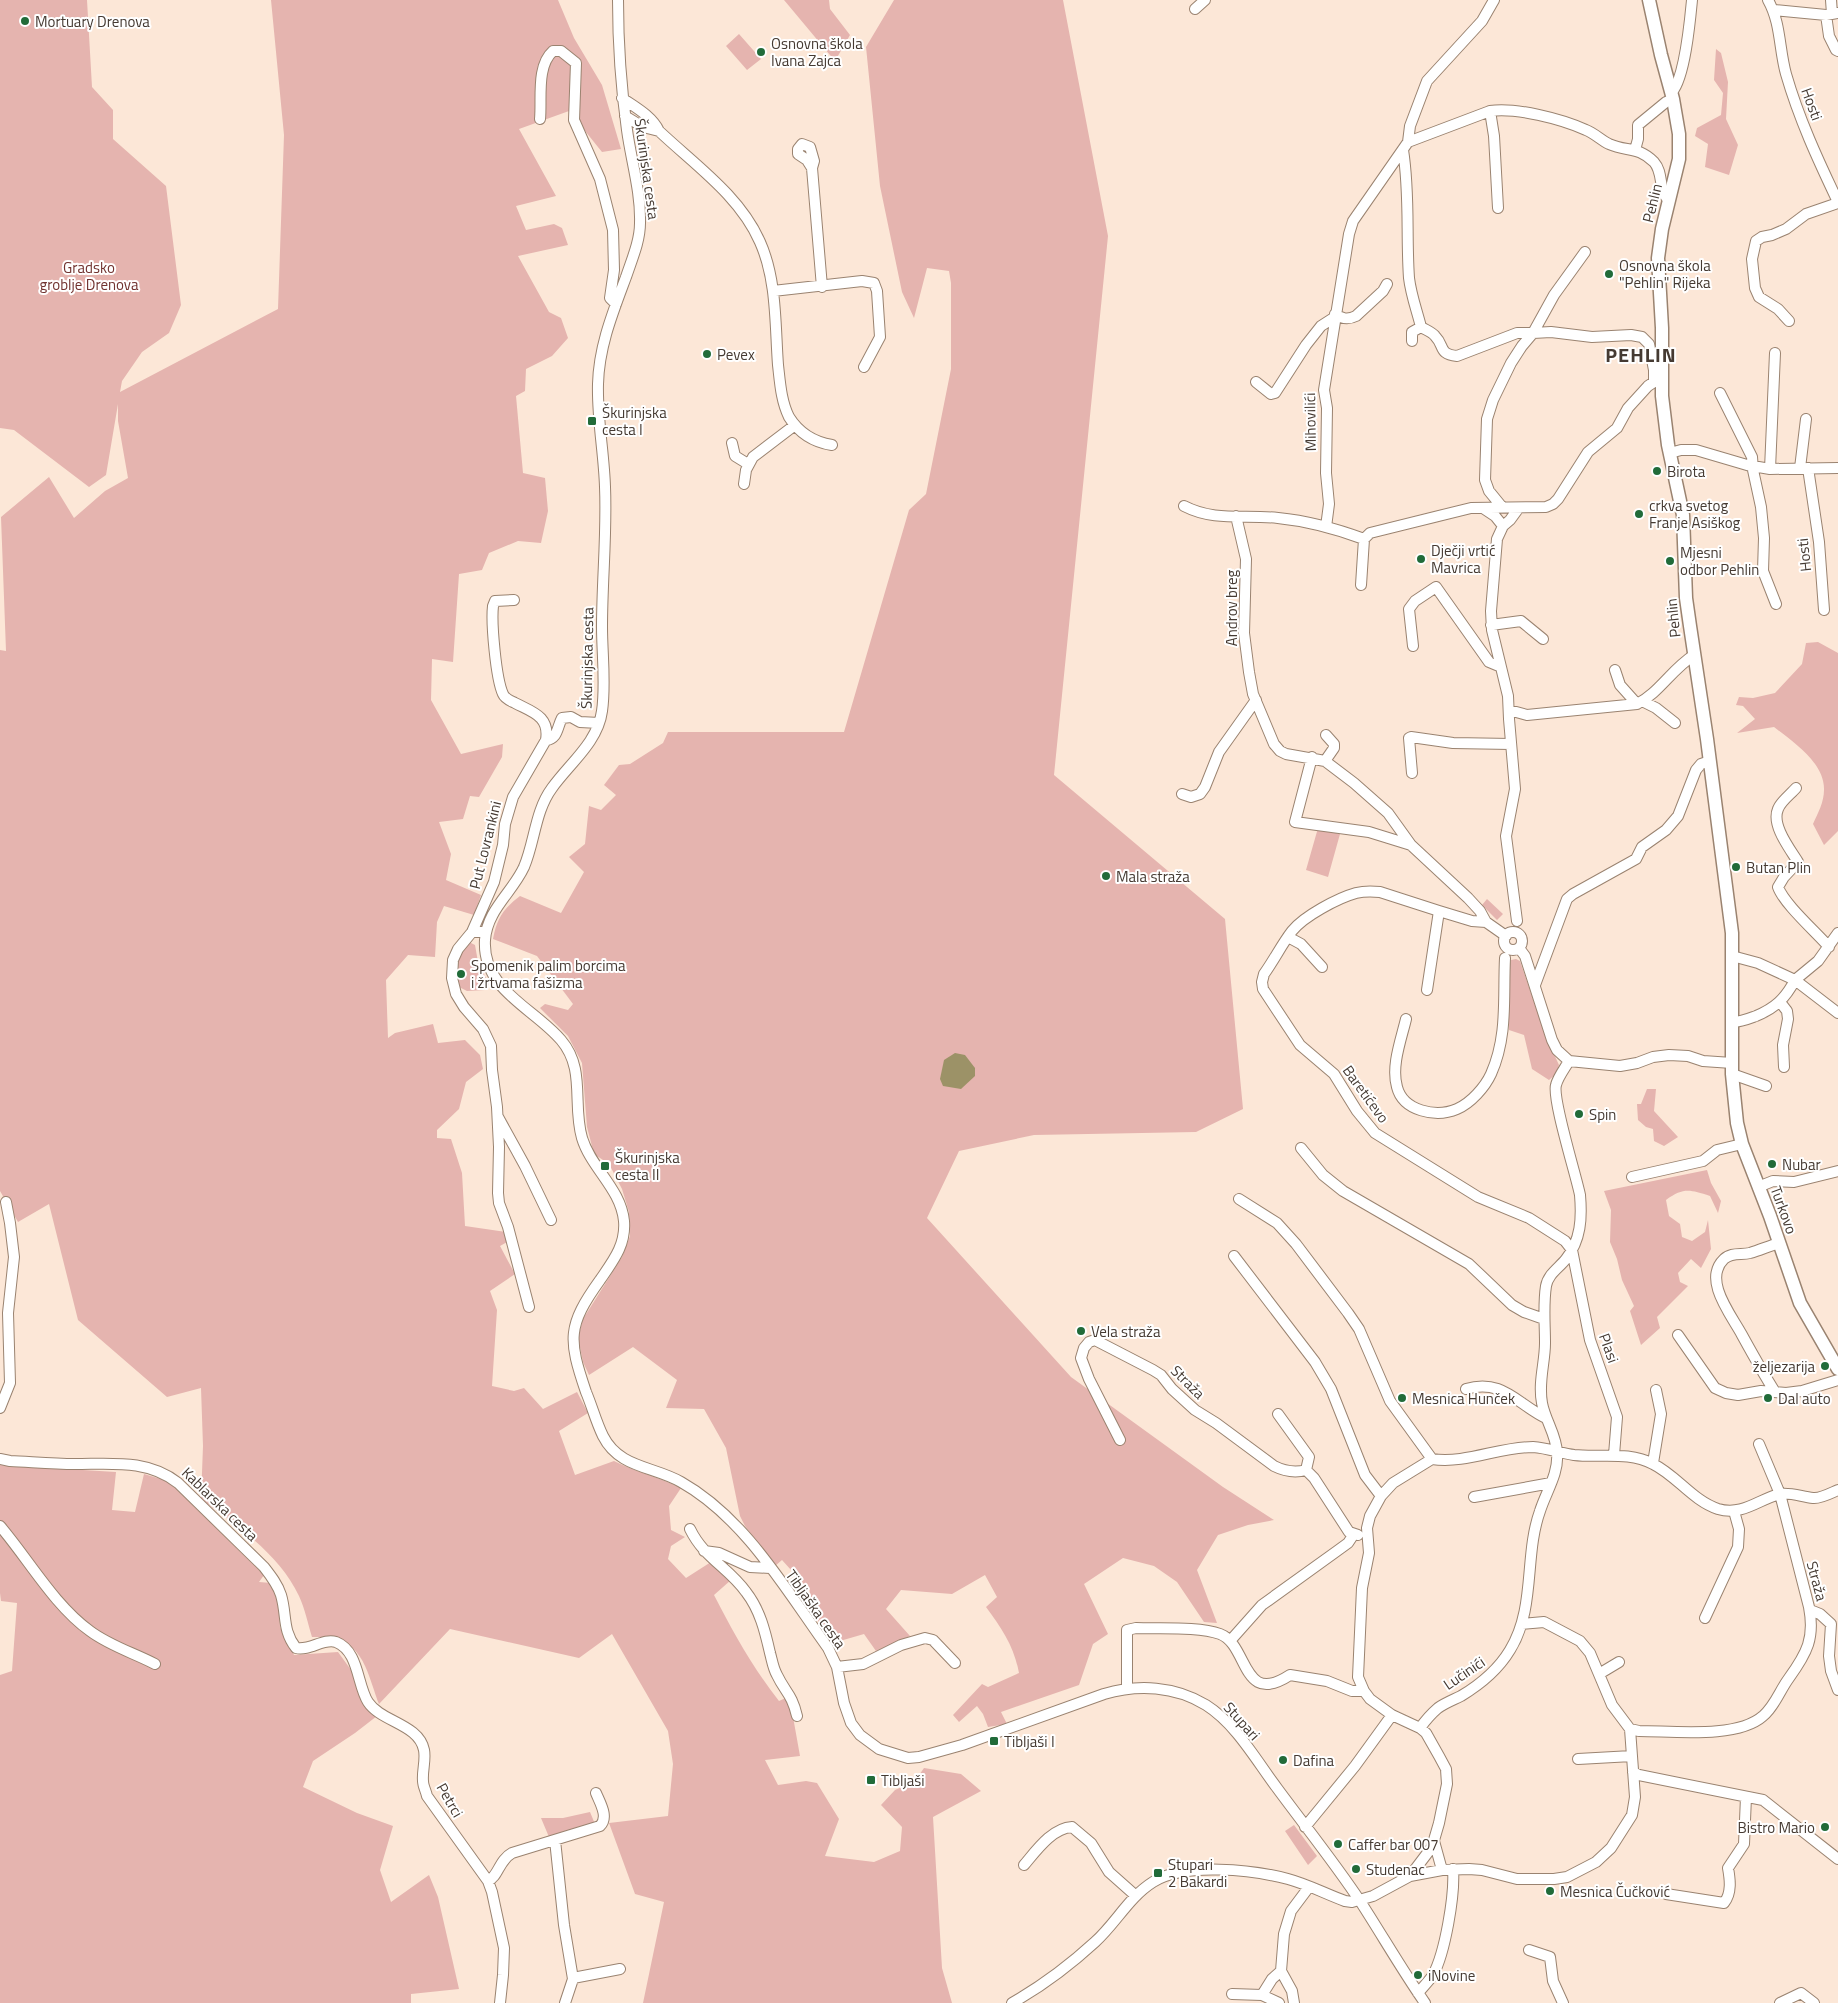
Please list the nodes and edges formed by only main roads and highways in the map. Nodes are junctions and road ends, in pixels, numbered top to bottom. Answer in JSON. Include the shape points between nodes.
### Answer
{"nodes":[{"id":1,"x":1649,"y":0,"type":"edge"},
{"id":2,"x":1722,"y":858,"type":"joint"},
{"id":3,"x":1838,"y":1369,"type":"edge"}],
"edges":[{"from":1,"to":2,"type":"main road","name":"Pehlin","via":[[1679,134],[1679,159],[1658,258],[1662,328],[1658,382],[1683,515],[1686,598]]},
{"from":2,"to":3,"type":"main road","name":"Turkovo","via":[[1732,933],[1732,1068],[1737,1123],[1800,1303]]}]}
